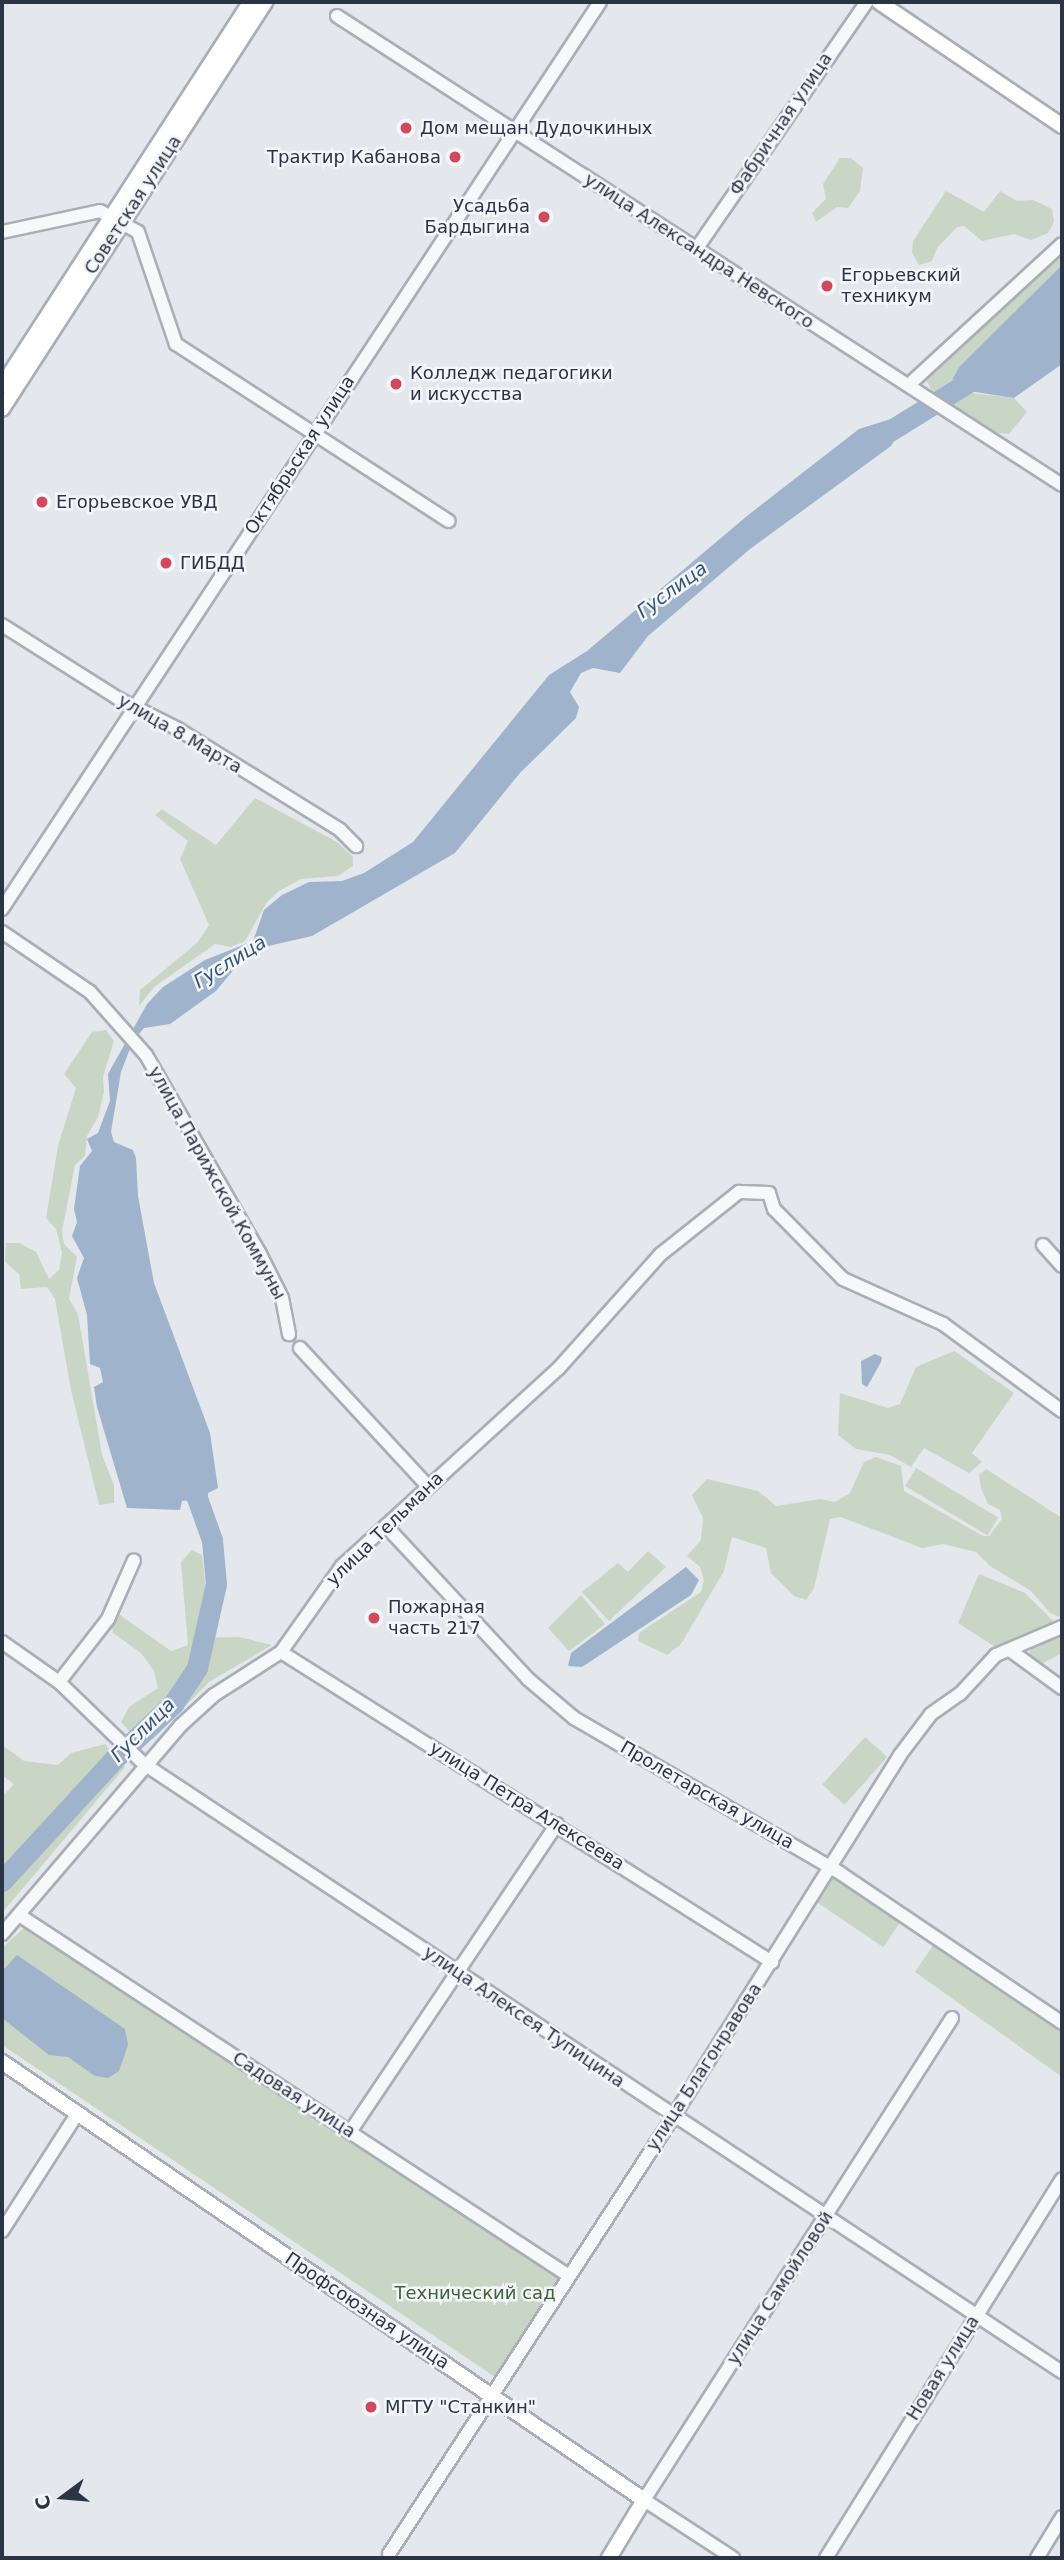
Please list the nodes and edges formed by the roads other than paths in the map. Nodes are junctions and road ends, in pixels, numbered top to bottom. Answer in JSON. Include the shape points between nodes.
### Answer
{"nodes":[{"id":1,"x":250,"y":2,"type":"edge"},
{"id":2,"x":265,"y":2,"type":"edge"},
{"id":3,"x":600,"y":2,"type":"edge"},
{"id":4,"x":867,"y":2,"type":"edge"},
{"id":5,"x":879,"y":2,"type":"edge"},
{"id":6,"x":337,"y":16,"type":"dead end"},
{"id":7,"x":1062,"y":126,"type":"edge"},
{"id":8,"x":513,"y":133,"type":"junction"},
{"id":9,"x":116,"y":220,"type":"junction"},
{"id":10,"x":2,"y":232,"type":"edge"},
{"id":11,"x":1062,"y":244,"type":"edge"},
{"id":12,"x":697,"y":248,"type":"junction"},
{"id":13,"x":2,"y":386,"type":"edge"},
{"id":14,"x":913,"y":386,"type":"junction"},
{"id":15,"x":2,"y":409,"type":"edge"},
{"id":16,"x":314,"y":434,"type":"junction"},
{"id":17,"x":1062,"y":485,"type":"edge"},
{"id":18,"x":449,"y":521,"type":"dead end"},
{"id":19,"x":2,"y":625,"type":"edge"},
{"id":20,"x":135,"y":707,"type":"junction"},
{"id":21,"x":356,"y":846,"type":"dead end"},
{"id":22,"x":2,"y":909,"type":"edge"},
{"id":23,"x":2,"y":932,"type":"edge"},
{"id":24,"x":1043,"y":1245,"type":"dead end"},
{"id":25,"x":1062,"y":1266,"type":"edge"},
{"id":26,"x":289,"y":1334,"type":"dead end"},
{"id":27,"x":300,"y":1348,"type":"dead end"},
{"id":28,"x":1062,"y":1411,"type":"edge"},
{"id":29,"x":428,"y":1486,"type":"junction"},
{"id":30,"x":386,"y":1527,"type":"junction"},
{"id":31,"x":134,"y":1560,"type":"dead end"},
{"id":32,"x":1062,"y":1627,"type":"edge"},
{"id":33,"x":2,"y":1642,"type":"edge"},
{"id":34,"x":1011,"y":1651,"type":"junction"},
{"id":35,"x":281,"y":1652,"type":"junction"},
{"id":36,"x":60,"y":1682,"type":"junction"},
{"id":37,"x":1062,"y":1688,"type":"edge"},
{"id":38,"x":139,"y":1759,"type":"junction"},
{"id":39,"x":557,"y":1824,"type":"junction"},
{"id":40,"x":830,"y":1868,"type":"junction"},
{"id":41,"x":19,"y":1915,"type":"junction"},
{"id":42,"x":2,"y":1934,"type":"edge"},
{"id":43,"x":772,"y":1962,"type":"junction"},
{"id":44,"x":456,"y":1972,"type":"junction"},
{"id":45,"x":952,"y":2018,"type":"dead end"},
{"id":46,"x":1062,"y":2023,"type":"edge"},
{"id":47,"x":2,"y":2063,"type":"edge"},
{"id":48,"x":77,"y":2114,"type":"junction"},
{"id":49,"x":673,"y":2116,"type":"junction"},
{"id":50,"x":350,"y":2132,"type":"junction"},
{"id":51,"x":1062,"y":2179,"type":"edge"},
{"id":52,"x":825,"y":2217,"type":"junction"},
{"id":53,"x":2,"y":2231,"type":"edge"},
{"id":54,"x":569,"y":2276,"type":"junction"},
{"id":55,"x":977,"y":2314,"type":"junction"},
{"id":56,"x":1062,"y":2372,"type":"edge"},
{"id":57,"x":492,"y":2395,"type":"junction"},
{"id":58,"x":644,"y":2500,"type":"junction"},
{"id":59,"x":1062,"y":2517,"type":"edge"},
{"id":60,"x":389,"y":2554,"type":"dead end"},
{"id":61,"x":610,"y":2558,"type":"edge"},
{"id":62,"x":733,"y":2558,"type":"edge"},
{"id":63,"x":826,"y":2558,"type":"edge"},
{"id":64,"x":1037,"y":2558,"type":"edge"}],
"edges":[{"from":1,"to":9,"type":"main road","name":"Советская улица"},
{"from":2,"to":9,"type":"main road","name":"Советская улица"},
{"from":3,"to":8,"type":"street","name":"Октябрьская улица"},
{"from":4,"to":12,"type":"street","name":"Фабричная улица"},
{"from":5,"to":7,"type":"main road"},
{"from":6,"to":8,"type":"street","name":"улица Александра Невского"},
{"from":8,"to":12,"type":"street","name":"улица Александра Невского"},
{"from":8,"to":16,"type":"street","name":"Октябрьская улица"},
{"from":9,"to":10,"type":"street","via":[[100,211]]},
{"from":9,"to":13,"type":"main road","name":"Советская улица"},
{"from":9,"to":15,"type":"main road","name":"Советская улица"},
{"from":9,"to":16,"type":"street","via":[[138,232],[177,344]]},
{"from":11,"to":14,"type":"street"},
{"from":12,"to":14,"type":"street","name":"улица Александра Невского"},
{"from":14,"to":17,"type":"street","name":"улица Александра Невского"},
{"from":16,"to":18,"type":"street"},
{"from":16,"to":20,"type":"street","name":"Октябрьская улица"},
{"from":19,"to":20,"type":"street","name":"улица 8 Марта"},
{"from":20,"to":21,"type":"street","name":"улица 8 Марта","via":[[340,830]]},
{"from":20,"to":22,"type":"street","name":"Октябрьская улица"},
{"from":23,"to":26,"type":"street","name":"улица Парижской Коммуны","via":[[90,992],[146,1055],[259,1252],[282,1297]]},
{"from":24,"to":25,"type":"street"},
{"from":27,"to":29,"type":"street"},
{"from":28,"to":29,"type":"street","name":"улица Тельмана","via":[[943,1324],[843,1279],[774,1209],[769,1193],[739,1192],[661,1254],[558,1369]]},
{"from":29,"to":30,"type":"street","name":"улица Тельмана"},
{"from":30,"to":35,"type":"street","name":"улица Тельмана","via":[[342,1566]]},
{"from":30,"to":40,"type":"street","name":"Пролетарская улица","via":[[528,1679],[574,1718]]},
{"from":31,"to":36,"type":"street","via":[[108,1619]]},
{"from":32,"to":34,"type":"street","name":"улица Благонравова"},
{"from":33,"to":36,"type":"street","name":"улица Алексея Тупицина"},
{"from":34,"to":37,"type":"street"},
{"from":34,"to":40,"type":"street","name":"улица Благонравова","via":[[996,1655],[960,1694],[931,1714]]},
{"from":35,"to":38,"type":"street","name":"улица Тельмана","via":[[214,1695]]},
{"from":35,"to":39,"type":"street","name":"улица Петра Алексеева"},
{"from":36,"to":38,"type":"street","name":"улица Алексея Тупицина"},
{"from":38,"to":41,"type":"street","name":"улица Тельмана"},
{"from":38,"to":44,"type":"street","name":"улица Алексея Тупицина"},
{"from":39,"to":43,"type":"street","name":"улица Петра Алексеева"},
{"from":39,"to":44,"type":"street"},
{"from":40,"to":43,"type":"street","name":"улица Благонравова"},
{"from":40,"to":46,"type":"street","name":"Пролетарская улица"},
{"from":41,"to":42,"type":"street","name":"улица Тельмана"},
{"from":41,"to":50,"type":"street","name":"Садовая улица"},
{"from":43,"to":49,"type":"street","name":"улица Благонравова"},
{"from":44,"to":49,"type":"street","name":"улица Алексея Тупицина"},
{"from":44,"to":50,"type":"street"},
{"from":45,"to":52,"type":"street","name":"улица Самойловой"},
{"from":47,"to":48,"type":"main road","name":"Профсоюзная улица"},
{"from":48,"to":53,"type":"street"},
{"from":48,"to":57,"type":"main road","name":"Профсоюзная улица"},
{"from":49,"to":52,"type":"street","name":"улица Алексея Тупицина"},
{"from":49,"to":54,"type":"street","name":"улица Благонравова"},
{"from":50,"to":54,"type":"street","name":"Садовая улица"},
{"from":51,"to":55,"type":"street","name":"Новая улица"},
{"from":52,"to":55,"type":"street","name":"улица Алексея Тупицина"},
{"from":52,"to":58,"type":"street","name":"улица Самойловой"},
{"from":54,"to":57,"type":"street","name":"улица Благонравова"},
{"from":55,"to":56,"type":"street","name":"улица Алексея Тупицина"},
{"from":55,"to":63,"type":"street","name":"Новая улица"},
{"from":57,"to":58,"type":"main road","name":"Профсоюзная улица"},
{"from":57,"to":60,"type":"street","name":"улица Благонравова"},
{"from":58,"to":61,"type":"main road","name":"улица Самойловой"},
{"from":58,"to":62,"type":"street","name":"Профсоюзная улица"},
{"from":59,"to":64,"type":"street"}]}
